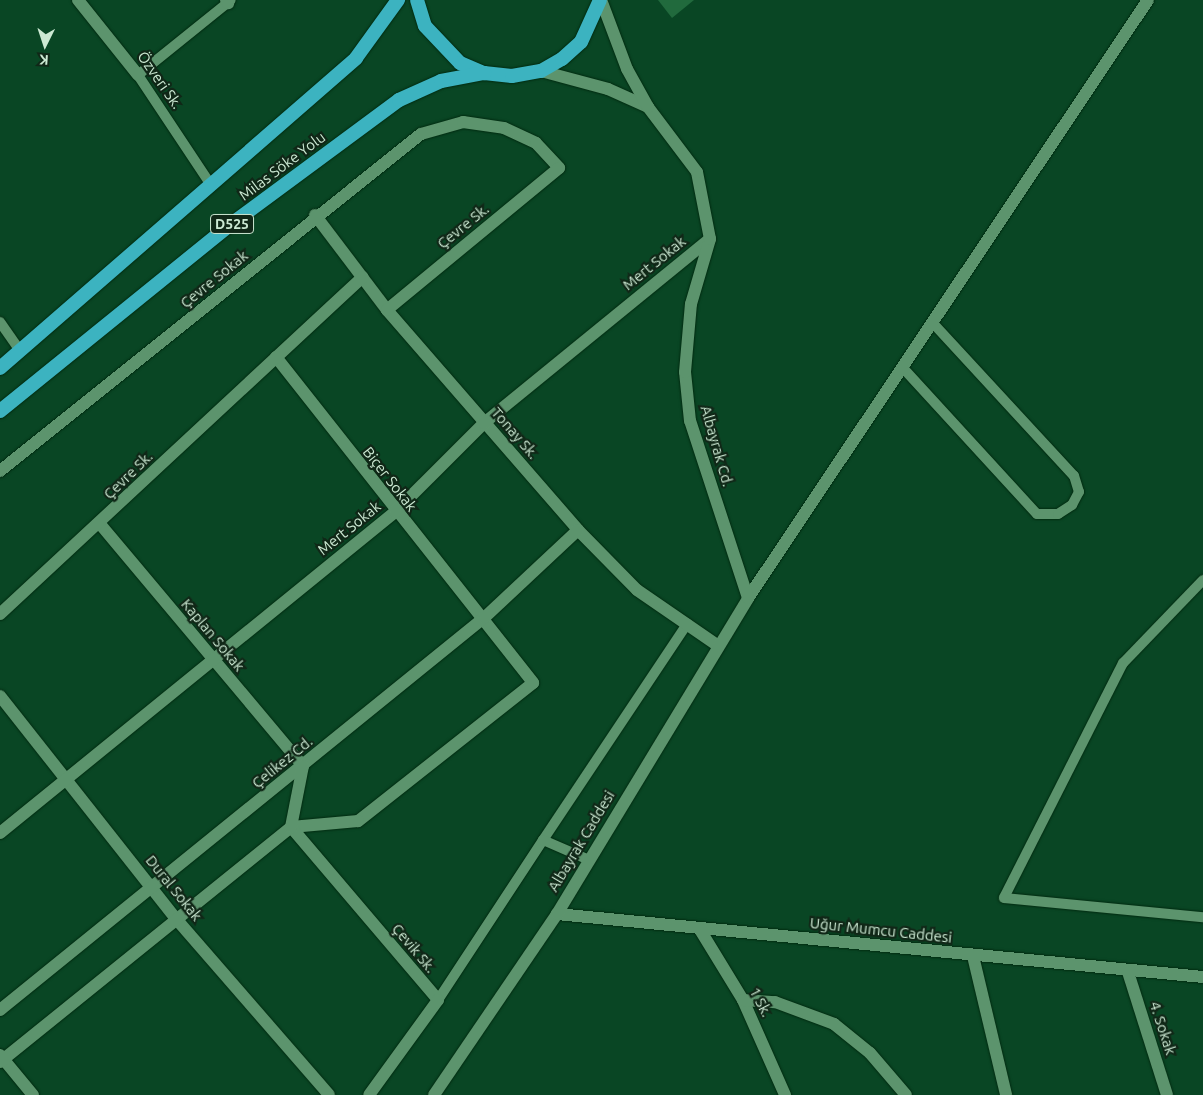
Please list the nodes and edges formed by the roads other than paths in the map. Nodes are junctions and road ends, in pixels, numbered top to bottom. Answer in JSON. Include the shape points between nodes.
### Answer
{"nodes":[{"id":1,"x":78,"y":0,"type":"edge"},
{"id":2,"x":398,"y":0,"type":"edge"},
{"id":3,"x":417,"y":0,"type":"edge"},
{"id":4,"x":601,"y":0,"type":"edge"},
{"id":5,"x":1148,"y":0,"type":"edge"},
{"id":6,"x":228,"y":1,"type":"edge"},
{"id":7,"x":541,"y":71,"type":"junction"},
{"id":8,"x":484,"y":73,"type":"junction"},
{"id":9,"x":138,"y":75,"type":"junction"},
{"id":10,"x":648,"y":107,"type":"junction"},
{"id":11,"x":559,"y":168,"type":"joint"},
{"id":12,"x":210,"y":182,"type":"junction"},
{"id":13,"x":315,"y":215,"type":"junction"},
{"id":14,"x":710,"y":239,"type":"junction"},
{"id":15,"x":363,"y":277,"type":"junction"},
{"id":16,"x":387,"y":310,"type":"junction"},
{"id":17,"x":0,"y":322,"type":"edge"},
{"id":18,"x":933,"y":323,"type":"junction"},
{"id":19,"x":20,"y":351,"type":"junction"},
{"id":20,"x":276,"y":356,"type":"junction"},
{"id":21,"x":0,"y":368,"type":"edge"},
{"id":22,"x":903,"y":368,"type":"junction"},
{"id":23,"x":0,"y":411,"type":"edge"},
{"id":24,"x":484,"y":423,"type":"junction"},
{"id":25,"x":0,"y":471,"type":"edge"},
{"id":26,"x":395,"y":512,"type":"junction"},
{"id":27,"x":100,"y":524,"type":"junction"},
{"id":28,"x":578,"y":530,"type":"junction"},
{"id":29,"x":1203,"y":580,"type":"edge"},
{"id":30,"x":748,"y":598,"type":"junction"},
{"id":31,"x":0,"y":614,"type":"edge"},
{"id":32,"x":485,"y":617,"type":"junction"},
{"id":33,"x":687,"y":624,"type":"junction"},
{"id":34,"x":718,"y":644,"type":"junction"},
{"id":35,"x":212,"y":660,"type":"junction"},
{"id":36,"x":0,"y":696,"type":"edge"},
{"id":37,"x":303,"y":766,"type":"junction"},
{"id":38,"x":66,"y":780,"type":"junction"},
{"id":39,"x":290,"y":828,"type":"junction"},
{"id":40,"x":0,"y":833,"type":"edge"},
{"id":41,"x":543,"y":840,"type":"junction"},
{"id":42,"x":589,"y":860,"type":"junction"},
{"id":43,"x":152,"y":888,"type":"junction"},
{"id":44,"x":557,"y":914,"type":"junction"},
{"id":45,"x":1203,"y":917,"type":"edge"},
{"id":46,"x":178,"y":921,"type":"junction"},
{"id":47,"x":699,"y":928,"type":"junction"},
{"id":48,"x":973,"y":956,"type":"junction"},
{"id":49,"x":1128,"y":972,"type":"junction"},
{"id":50,"x":1203,"y":977,"type":"edge"},
{"id":51,"x":438,"y":1000,"type":"junction"},
{"id":52,"x":743,"y":1000,"type":"junction"},
{"id":53,"x":0,"y":1010,"type":"edge"},
{"id":54,"x":1,"y":1059,"type":"edge"},
{"id":55,"x":904,"y":1094,"type":"edge"},
{"id":56,"x":33,"y":1095,"type":"edge"},
{"id":57,"x":329,"y":1095,"type":"edge"},
{"id":58,"x":369,"y":1095,"type":"edge"},
{"id":59,"x":434,"y":1095,"type":"edge"},
{"id":60,"x":784,"y":1095,"type":"edge"},
{"id":61,"x":1006,"y":1095,"type":"edge"},
{"id":62,"x":1168,"y":1095,"type":"edge"}],
"edges":[{"from":1,"to":9,"type":"street","name":"Özveri Sk."},
{"from":2,"to":12,"type":"highway","name":"Milas Söke Yolu","via":[[356,58],[279,128]]},
{"from":3,"to":8,"type":"highway","via":[[426,26],[440,47],[460,63]]},
{"from":4,"to":7,"type":"highway","via":[[580,42]]},
{"from":4,"to":10,"type":"street","name":"Albayrak Cd.","via":[[627,69]]},
{"from":5,"to":18,"type":"street","name":"Albayrak Caddesi"},
{"from":6,"to":9,"type":"lane"},
{"from":7,"to":8,"type":"highway","via":[[512,76]]},
{"from":7,"to":10,"type":"street","via":[[608,89]]},
{"from":8,"to":23,"type":"highway","name":"Milas Söke Yolu","number":"D525","via":[[441,81],[399,100],[230,225]]},
{"from":9,"to":12,"type":"lane","name":"Özveri Sk."},
{"from":10,"to":14,"type":"street","name":"Albayrak Cd.","via":[[697,172]]},
{"from":11,"to":13,"type":"street","name":"Çevre Sokak","via":[[536,143],[504,128],[463,122],[421,134]]},
{"from":11,"to":16,"type":"street","name":"Çevre Sk."},
{"from":12,"to":19,"type":"highway","name":"Milas Söke Yolu"},
{"from":13,"to":15,"type":"street","name":"Tonay Sk."},
{"from":13,"to":25,"type":"street","name":"Çevre Sokak"},
{"from":14,"to":24,"type":"street","name":"Mert Sokak"},
{"from":14,"to":30,"type":"street","name":"Albayrak Cd.","via":[[691,304],[685,372],[690,421]]},
{"from":15,"to":16,"type":"street","name":"Tonay Sk."},
{"from":15,"to":20,"type":"street","name":"Çevre Sk."},
{"from":16,"to":24,"type":"street","name":"Tonay Sk."},
{"from":17,"to":19,"type":"lane"},
{"from":18,"to":22,"type":"street","name":"Albayrak Caddesi"},
{"from":18,"to":22,"type":"lane","via":[[1074,476],[1079,492],[1072,505],[1058,514],[1037,514]]},
{"from":19,"to":21,"type":"highway","name":"Milas Söke Yolu"},
{"from":20,"to":26,"type":"street","name":"Biçer Sokak"},
{"from":20,"to":27,"type":"street","name":"Çevre Sk."},
{"from":22,"to":30,"type":"street","name":"Albayrak Caddesi"},
{"from":24,"to":26,"type":"street","name":"Mert Sokak"},
{"from":24,"to":28,"type":"street","name":"Tonay Sk."},
{"from":26,"to":32,"type":"street","name":"Biçer Sokak"},
{"from":26,"to":35,"type":"street","name":"Mert Sokak"},
{"from":27,"to":31,"type":"street","name":"Çevre Sk."},
{"from":27,"to":35,"type":"street","name":"Kaplan Sokak"},
{"from":28,"to":32,"type":"street","name":"Çelikez Cd."},
{"from":28,"to":33,"type":"street","name":"Tonay Sk.","via":[[637,590]]},
{"from":29,"to":45,"type":"lane","via":[[1123,663],[1004,898]]},
{"from":30,"to":34,"type":"street","name":"Albayrak Caddesi"},
{"from":32,"to":37,"type":"street","name":"Çelikez Cd."},
{"from":32,"to":39,"type":"street","name":"Biçer Sokak","via":[[533,683],[358,821]]},
{"from":33,"to":34,"type":"street","name":"Tonay Sk."},
{"from":33,"to":41,"type":"lane"},
{"from":34,"to":42,"type":"street","name":"Albayrak Caddesi"},
{"from":35,"to":37,"type":"street","name":"Kaplan Sokak"},
{"from":35,"to":38,"type":"street","name":"Mert Sokak"},
{"from":36,"to":38,"type":"street","name":"Dural Sokak"},
{"from":37,"to":39,"type":"street"},
{"from":37,"to":43,"type":"street","name":"Çelikez Cd."},
{"from":38,"to":40,"type":"street","name":"Mert Sokak"},
{"from":38,"to":43,"type":"street","name":"Dural Sokak"},
{"from":39,"to":46,"type":"street"},
{"from":39,"to":51,"type":"street","name":"Çevik Sk."},
{"from":41,"to":42,"type":"lane"},
{"from":41,"to":51,"type":"lane"},
{"from":42,"to":44,"type":"street","name":"Albayrak Caddesi"},
{"from":43,"to":46,"type":"street","name":"Dural Sokak"},
{"from":43,"to":53,"type":"street","name":"Çelikez Cd."},
{"from":44,"to":47,"type":"street","name":"Uğur Mumcu Caddesi"},
{"from":44,"to":59,"type":"street","name":"Albayrak Caddesi"},
{"from":46,"to":54,"type":"street"},
{"from":46,"to":57,"type":"street","name":"Dural Sokak"},
{"from":47,"to":48,"type":"street","name":"Uğur Mumcu Caddesi"},
{"from":47,"to":52,"type":"street","name":"1 Sk."},
{"from":48,"to":49,"type":"street","name":"Uğur Mumcu Caddesi"},
{"from":48,"to":61,"type":"street"},
{"from":49,"to":50,"type":"street","name":"Uğur Mumcu Caddesi"},
{"from":49,"to":62,"type":"street","name":"4. Sokak"},
{"from":51,"to":58,"type":"street"},
{"from":52,"to":55,"type":"street","via":[[775,1002],[834,1024],[870,1053]]},
{"from":52,"to":60,"type":"street","name":"1 Sk."},
{"from":54,"to":56,"type":"street"}]}
